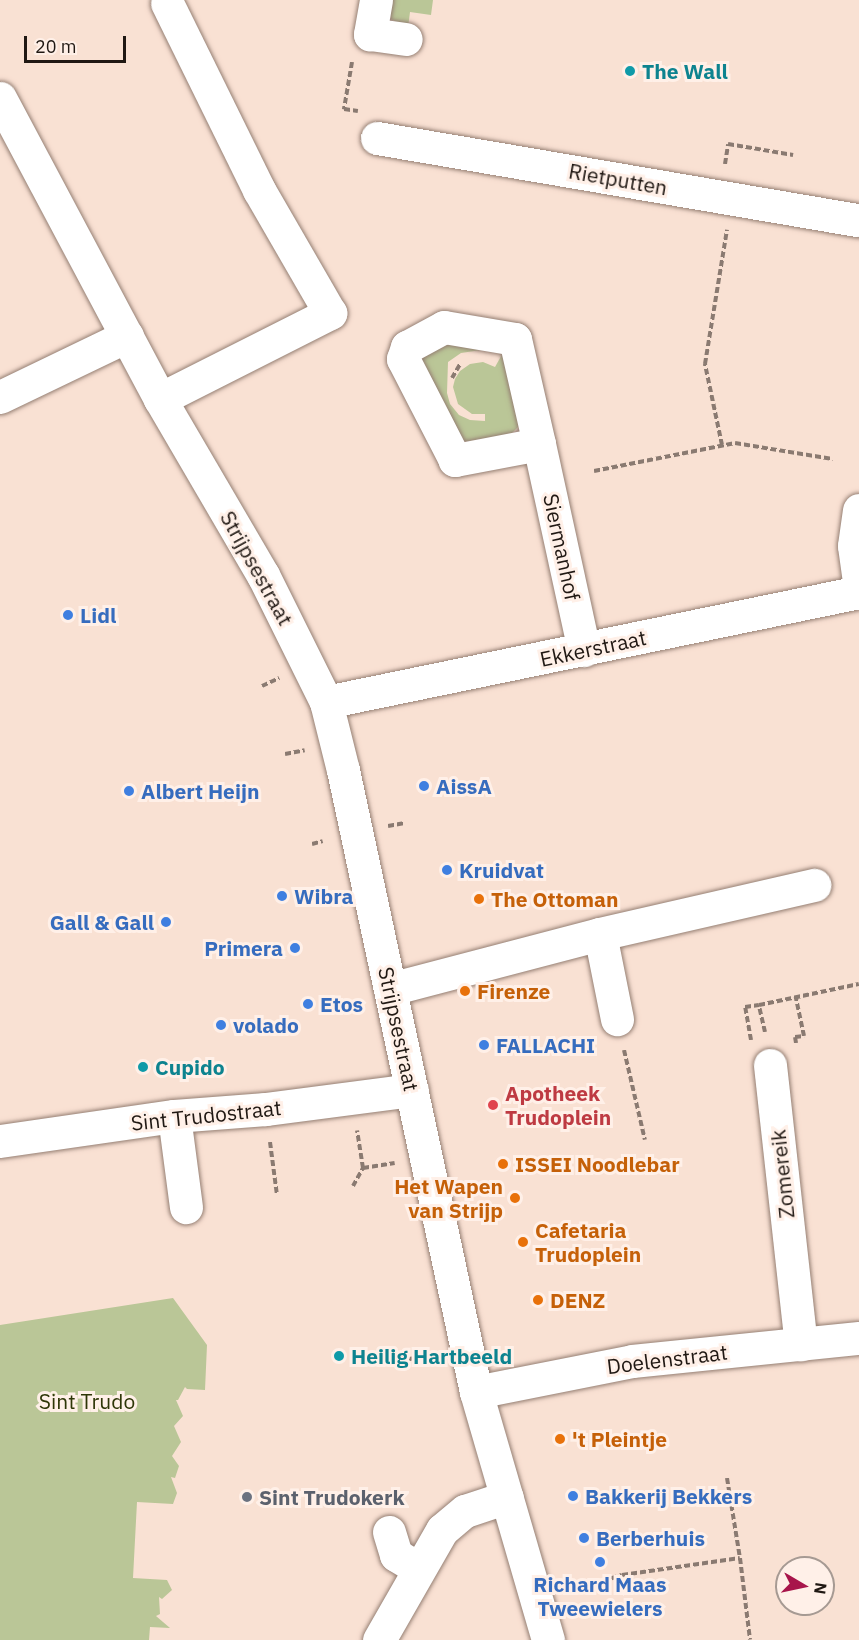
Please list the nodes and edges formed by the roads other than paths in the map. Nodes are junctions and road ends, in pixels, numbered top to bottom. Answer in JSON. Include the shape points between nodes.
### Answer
{"nodes":[{"id":1,"x":376,"y":0,"type":"edge"},
{"id":2,"x":167,"y":3,"type":"dead end"},
{"id":3,"x":406,"y":39,"type":"dead end"},
{"id":4,"x":0,"y":98,"type":"edge"},
{"id":5,"x":376,"y":138,"type":"dead end"},
{"id":6,"x":859,"y":220,"type":"edge"},
{"id":7,"x":127,"y":336,"type":"junction"},
{"id":8,"x":0,"y":397,"type":"edge"},
{"id":9,"x":160,"y":399,"type":"junction"},
{"id":10,"x":539,"y":444,"type":"junction"},
{"id":11,"x":859,"y":510,"type":"edge"},
{"id":12,"x":859,"y":580,"type":"edge"},
{"id":13,"x":859,"y":592,"type":"edge"},
{"id":14,"x":584,"y":650,"type":"junction"},
{"id":15,"x":326,"y":702,"type":"junction"},
{"id":16,"x":814,"y":885,"type":"dead end"},
{"id":17,"x":600,"y":934,"type":"junction"},
{"id":18,"x":390,"y":989,"type":"junction"},
{"id":19,"x":617,"y":1019,"type":"road end"},
{"id":20,"x":761,"y":1056,"type":"road end"},
{"id":21,"x":412,"y":1090,"type":"junction"},
{"id":22,"x":174,"y":1116,"type":"junction"},
{"id":23,"x":0,"y":1141,"type":"edge"},
{"id":24,"x":186,"y":1207,"type":"dead end"},
{"id":25,"x":859,"y":1338,"type":"edge"},
{"id":26,"x":801,"y":1344,"type":"junction"},
{"id":27,"x":476,"y":1392,"type":"junction"},
{"id":28,"x":507,"y":1497,"type":"junction"},
{"id":29,"x":389,"y":1532,"type":"dead end"},
{"id":30,"x":418,"y":1568,"type":"junction"},
{"id":31,"x":379,"y":1640,"type":"edge"},
{"id":32,"x":548,"y":1640,"type":"edge"}],
"edges":[{"from":1,"to":3,"type":"street","via":[[370,33]]},
{"from":2,"to":9,"type":"street","via":[[259,190],[330,313]]},
{"from":4,"to":7,"type":"street","name":"Strijpsestraat"},
{"from":5,"to":6,"type":"street","name":"Rietputten"},
{"from":7,"to":8,"type":"street"},
{"from":7,"to":9,"type":"street","name":"Strijpsestraat"},
{"from":9,"to":15,"type":"street","name":"Strijpsestraat","via":[[263,575]]},
{"from":10,"to":10,"type":"street","name":"Siermanhof","via":[[455,460],[403,359],[407,347],[444,327],[515,339]]},
{"from":10,"to":14,"type":"street","name":"Siermanhof"},
{"from":11,"to":12,"type":"street","via":[[854,546]]},
{"from":13,"to":14,"type":"street","name":"Ekkerstraat"},
{"from":14,"to":15,"type":"street","name":"Ekkerstraat"},
{"from":15,"to":18,"type":"street","name":"Strijpsestraat"},
{"from":16,"to":17,"type":"street"},
{"from":17,"to":18,"type":"street"},
{"from":17,"to":19,"type":"street"},
{"from":18,"to":21,"type":"street","name":"Strijpsestraat"},
{"from":20,"to":26,"type":"street","name":"Zomereik"},
{"from":21,"to":22,"type":"street","name":"Sint Trudostraat","via":[[266,1109]]},
{"from":21,"to":27,"type":"street","name":"Strijpsestraat"},
{"from":22,"to":23,"type":"street","name":"Sint Trudostraat"},
{"from":22,"to":24,"type":"street"},
{"from":25,"to":26,"type":"street","name":"Doelenstraat"},
{"from":26,"to":27,"type":"street","name":"Doelenstraat","via":[[632,1361]]},
{"from":27,"to":28,"type":"street","name":"Strijpsestraat"},
{"from":28,"to":30,"type":"street","via":[[465,1511],[442,1530]]},
{"from":28,"to":32,"type":"street","name":"Strijpsestraat"},
{"from":29,"to":30,"type":"street","via":[[396,1555]]},
{"from":30,"to":31,"type":"street"}]}
